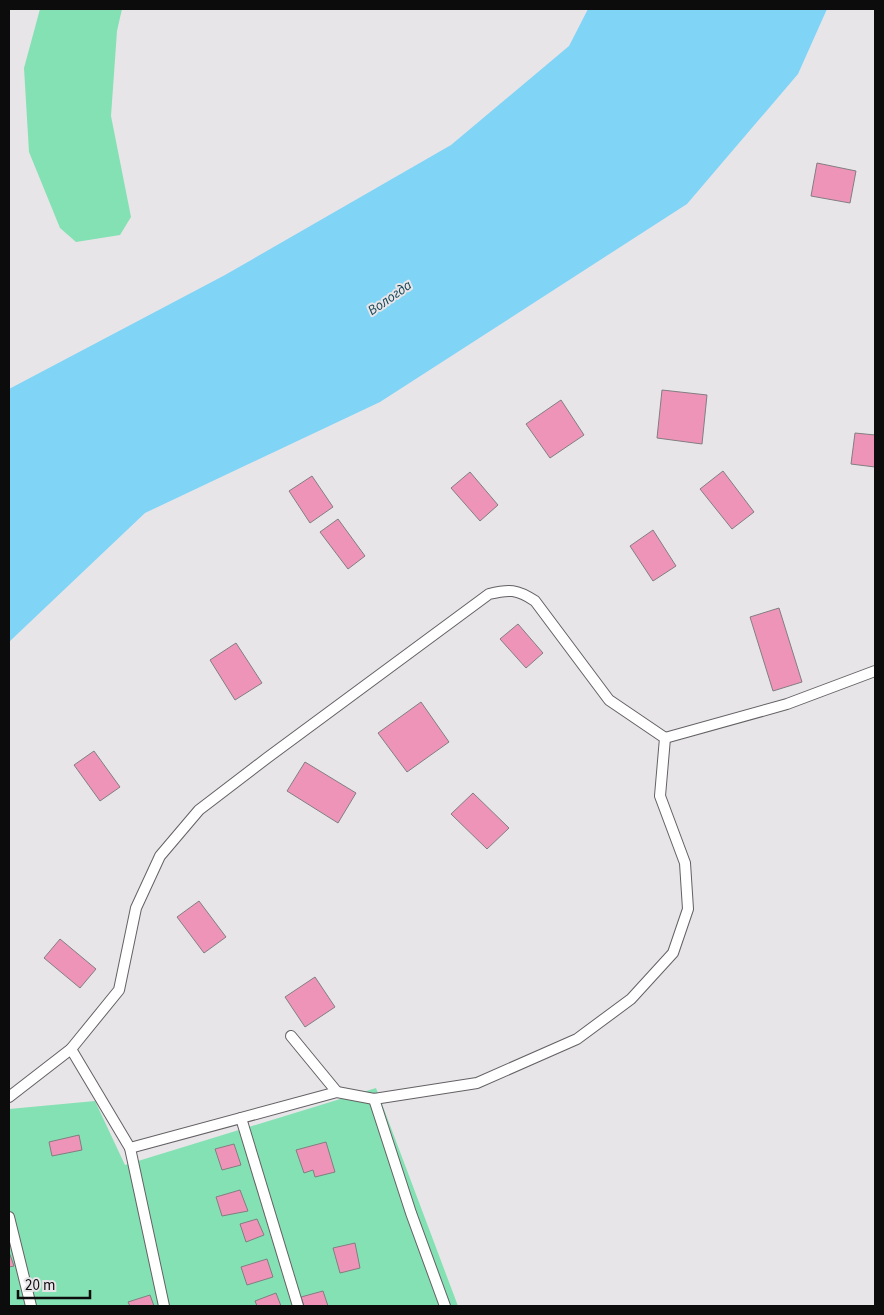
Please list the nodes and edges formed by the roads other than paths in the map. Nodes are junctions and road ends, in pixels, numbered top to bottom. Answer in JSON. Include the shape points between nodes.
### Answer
{"nodes":[{"id":1,"x":875,"y":671,"type":"edge"},
{"id":2,"x":664,"y":738,"type":"junction"},
{"id":3,"x":290,"y":1036,"type":"dead end"},
{"id":4,"x":71,"y":1049,"type":"junction"},
{"id":5,"x":337,"y":1092,"type":"junction"},
{"id":6,"x":9,"y":1097,"type":"edge"},
{"id":7,"x":374,"y":1098,"type":"junction"},
{"id":8,"x":241,"y":1118,"type":"junction"},
{"id":9,"x":130,"y":1148,"type":"junction"},
{"id":10,"x":9,"y":1217,"type":"edge"},
{"id":11,"x":31,"y":1306,"type":"edge"},
{"id":12,"x":164,"y":1306,"type":"edge"},
{"id":13,"x":298,"y":1306,"type":"edge"},
{"id":14,"x":446,"y":1306,"type":"edge"}],
"edges":[{"from":1,"to":2,"type":"lane","via":[[787,704]]},
{"from":2,"to":4,"type":"lane","via":[[609,700],[535,601],[513,590],[489,594],[199,810],[160,856],[136,908],[119,990]]},
{"from":2,"to":7,"type":"lane","via":[[660,796],[685,863],[688,909],[673,954],[632,999],[577,1039],[477,1083]]},
{"from":3,"to":5,"type":"lane"},
{"from":4,"to":6,"type":"lane"},
{"from":4,"to":9,"type":"lane"},
{"from":5,"to":7,"type":"lane"},
{"from":5,"to":8,"type":"lane"},
{"from":7,"to":14,"type":"lane","via":[[411,1214]]},
{"from":8,"to":9,"type":"lane"},
{"from":8,"to":13,"type":"lane"},
{"from":9,"to":12,"type":"lane"},
{"from":10,"to":11,"type":"lane"}]}
